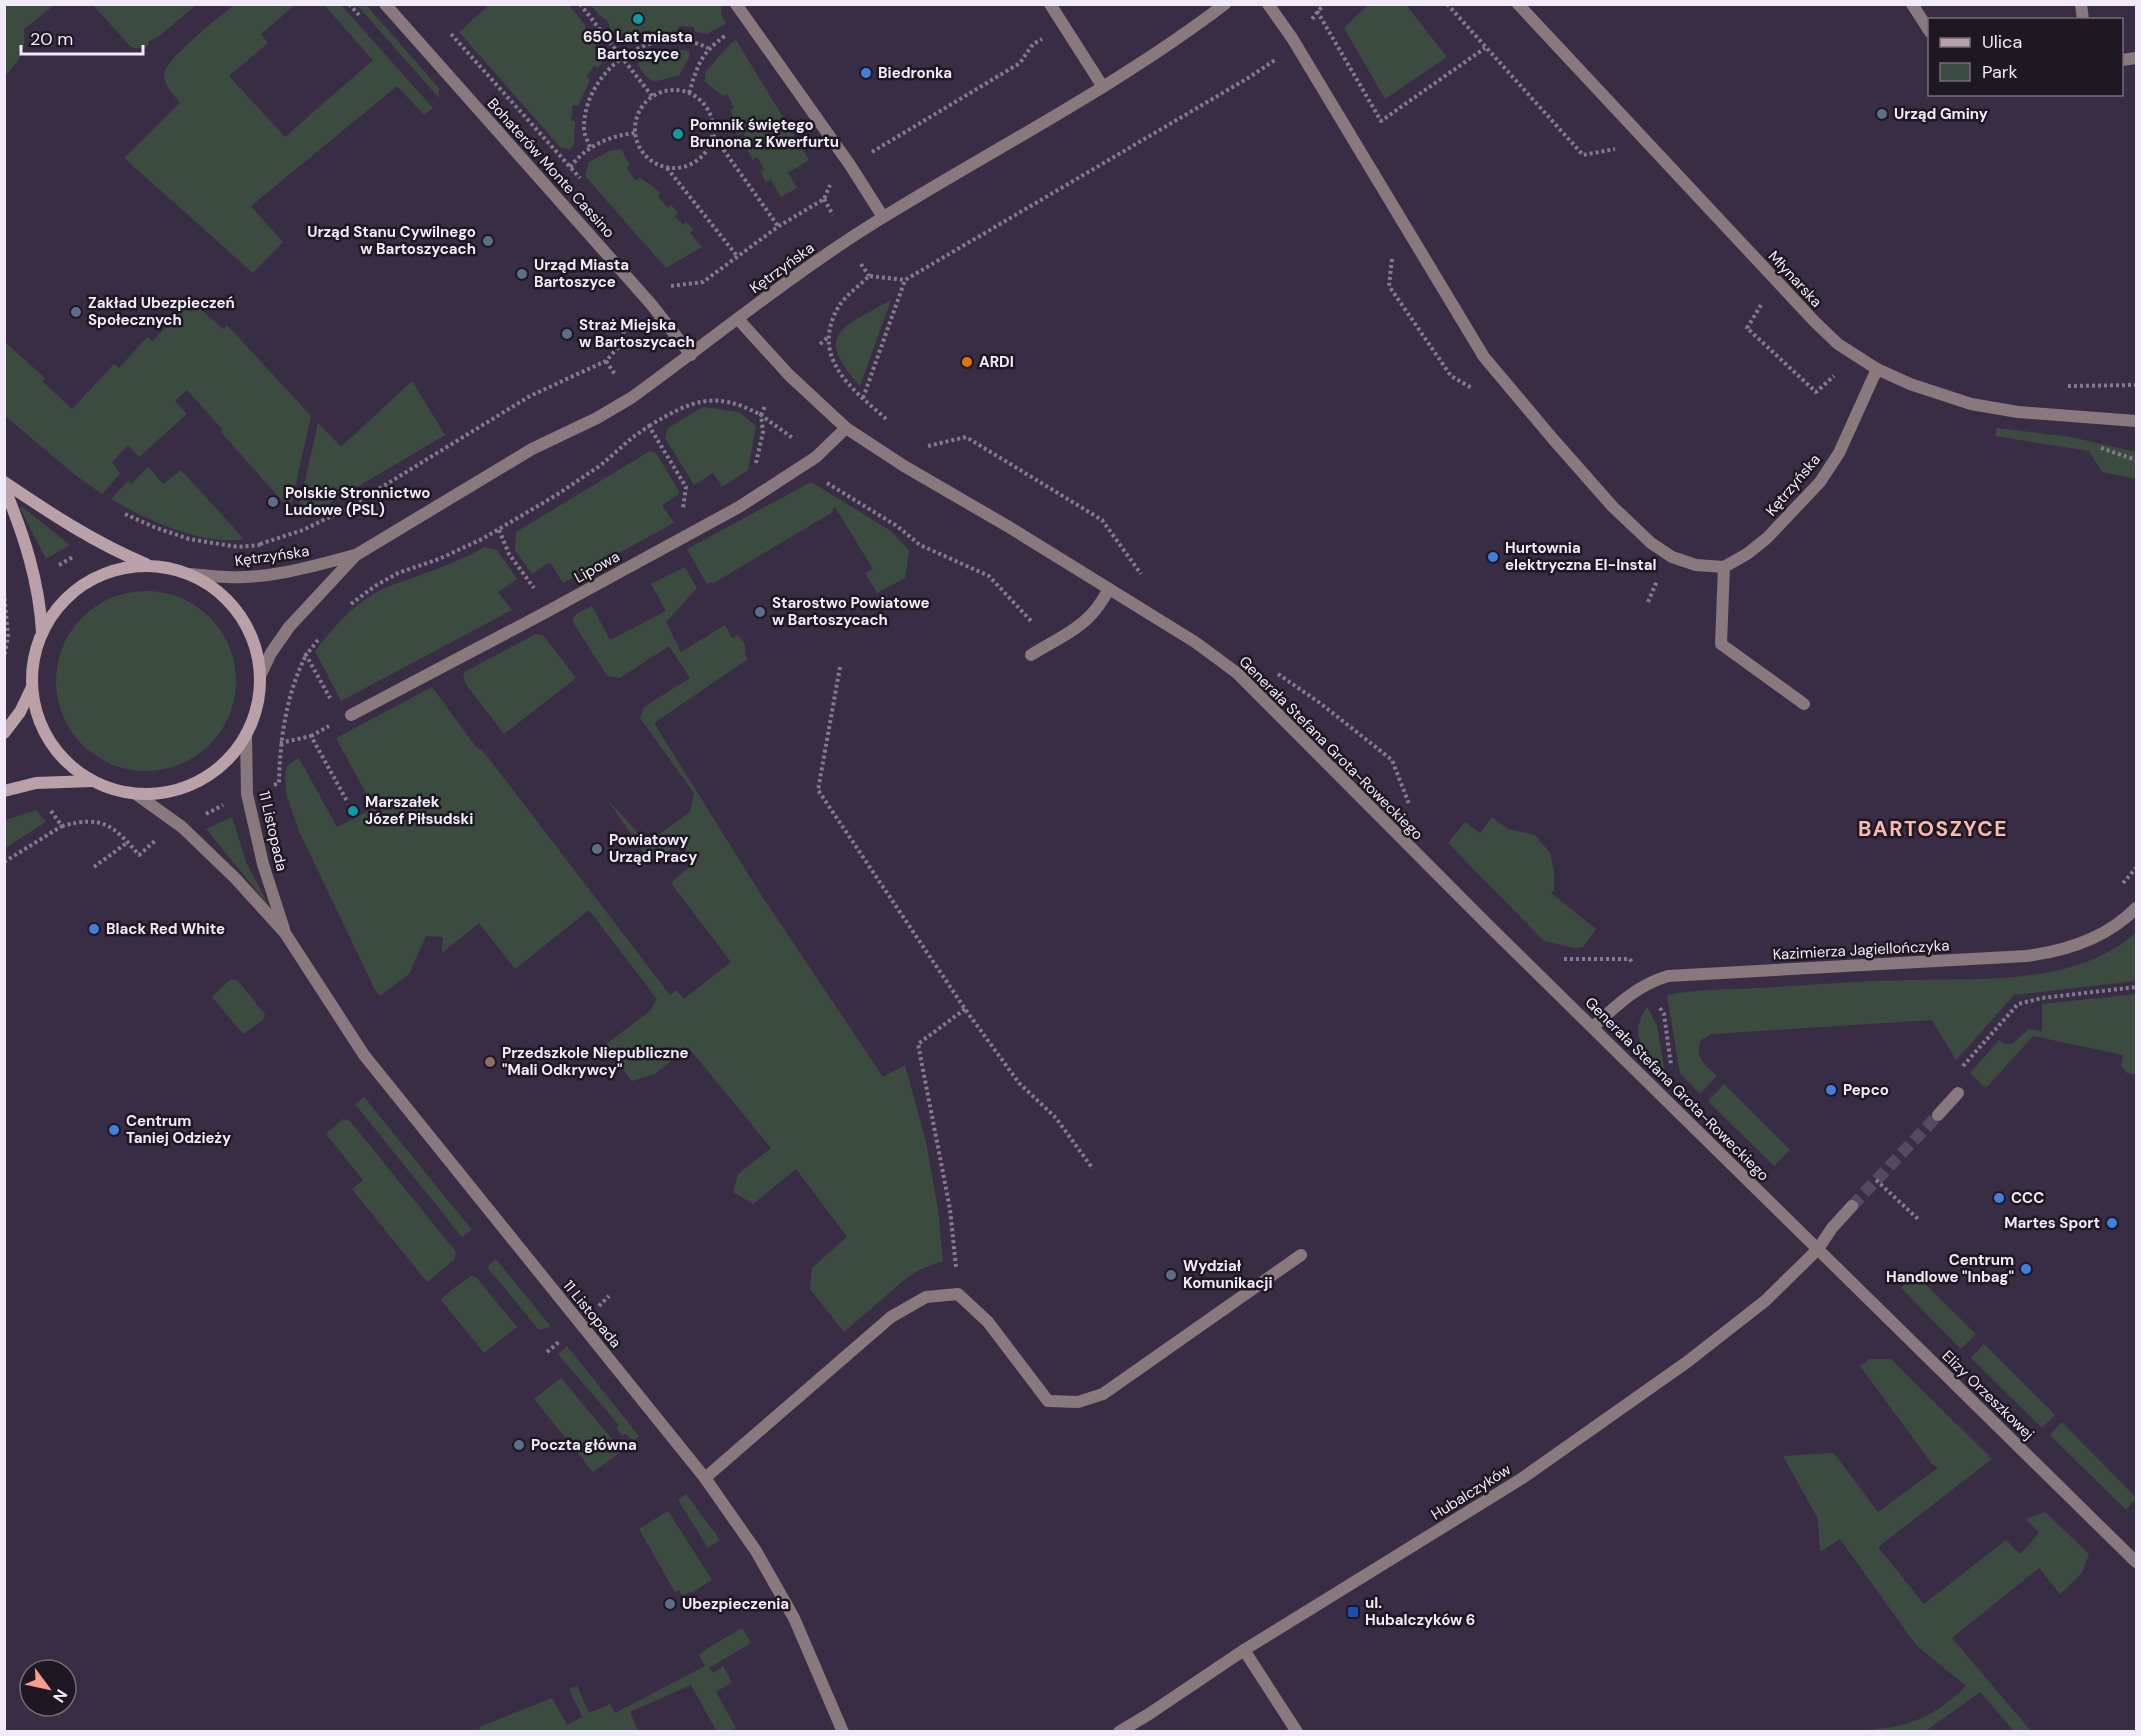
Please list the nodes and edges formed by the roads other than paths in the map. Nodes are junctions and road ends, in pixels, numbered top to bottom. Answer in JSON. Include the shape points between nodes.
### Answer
{"nodes":[{"id":1,"x":385,"y":4,"type":"edge"},
{"id":2,"x":736,"y":4,"type":"edge"},
{"id":3,"x":1050,"y":4,"type":"edge"},
{"id":4,"x":1225,"y":4,"type":"edge"},
{"id":5,"x":1268,"y":4,"type":"edge"},
{"id":6,"x":1518,"y":4,"type":"edge"},
{"id":7,"x":1912,"y":4,"type":"edge"},
{"id":8,"x":1928,"y":30,"type":"edge"},
{"id":9,"x":1103,"y":87,"type":"junction"},
{"id":10,"x":883,"y":217,"type":"junction"},
{"id":11,"x":738,"y":319,"type":"junction"},
{"id":12,"x":691,"y":355,"type":"junction"},
{"id":13,"x":1877,"y":369,"type":"junction"},
{"id":14,"x":2136,"y":421,"type":"edge"},
{"id":15,"x":846,"y":428,"type":"junction"},
{"id":16,"x":4,"y":482,"type":"edge"},
{"id":17,"x":4,"y":487,"type":"edge"},
{"id":18,"x":356,"y":555,"type":"junction"},
{"id":19,"x":150,"y":566,"type":"junction"},
{"id":20,"x":1724,"y":567,"type":"junction"},
{"id":21,"x":190,"y":574,"type":"junction"},
{"id":22,"x":1109,"y":589,"type":"junction"},
{"id":23,"x":42,"y":632,"type":"junction"},
{"id":24,"x":1031,"y":655,"type":"dead end"},
{"id":25,"x":260,"y":676,"type":"junction"},
{"id":26,"x":32,"y":687,"type":"junction"},
{"id":27,"x":1804,"y":704,"type":"dead end"},
{"id":28,"x":351,"y":715,"type":"dead end"},
{"id":29,"x":4,"y":734,"type":"edge"},
{"id":30,"x":246,"y":734,"type":"junction"},
{"id":31,"x":93,"y":781,"type":"junction"},
{"id":32,"x":4,"y":791,"type":"edge"},
{"id":33,"x":136,"y":794,"type":"junction"},
{"id":34,"x":2136,"y":908,"type":"edge"},
{"id":35,"x":285,"y":933,"type":"junction"},
{"id":36,"x":1593,"y":1027,"type":"junction"},
{"id":37,"x":1958,"y":1093,"type":"dead end"},
{"id":38,"x":1938,"y":1114,"type":"tunnel mouth"},
{"id":39,"x":1852,"y":1206,"type":"tunnel mouth"},
{"id":40,"x":1818,"y":1249,"type":"junction"},
{"id":41,"x":1301,"y":1255,"type":"dead end"},
{"id":42,"x":705,"y":1478,"type":"junction"},
{"id":43,"x":2136,"y":1562,"type":"edge"},
{"id":44,"x":1244,"y":1650,"type":"junction"},
{"id":45,"x":843,"y":1731,"type":"edge"},
{"id":46,"x":1119,"y":1731,"type":"edge"},
{"id":47,"x":1297,"y":1731,"type":"edge"}],
"edges":[{"from":1,"to":12,"type":"street","name":"Bohaterów Monte Cassino","via":[[651,304]]},
{"from":2,"to":10,"type":"street"},
{"from":3,"to":9,"type":"street"},
{"from":4,"to":9,"type":"street","name":"Kętrzyńska","via":[[1181,38]]},
{"from":5,"to":20,"type":"street","via":[[1484,357],[1590,482],[1651,543],[1672,557],[1696,565]]},
{"from":6,"to":13,"type":"street","name":"Młynarska","via":[[1815,322],[1838,344]]},
{"from":7,"to":8,"type":"street"},
{"from":9,"to":10,"type":"street","name":"Kętrzyńska"},
{"from":10,"to":11,"type":"street","name":"Kętrzyńska"},
{"from":11,"to":12,"type":"street","name":"Kętrzyńska"},
{"from":11,"to":15,"type":"street","name":"Generała Stefana Grota-Roweckiego","via":[[789,375]]},
{"from":12,"to":18,"type":"street","name":"Kętrzyńska","via":[[631,398],[532,449]]},
{"from":13,"to":14,"type":"street","name":"Młynarska","via":[[1971,404],[2018,412]]},
{"from":13,"to":20,"type":"street","name":"Kętrzyńska","via":[[1839,453],[1820,482],[1767,538]]},
{"from":15,"to":22,"type":"street","name":"Generała Stefana Grota-Roweckiego"},
{"from":15,"to":28,"type":"street","name":"Lipowa","via":[[816,457],[739,507]]},
{"from":16,"to":19,"type":"street","via":[[95,541]]},
{"from":17,"to":23,"type":"street","via":[[36,577]]},
{"from":18,"to":21,"type":"street","name":"Kętrzyńska","via":[[265,575]]},
{"from":18,"to":25,"type":"street","name":"Kętrzyńska","via":[[289,627]]},
{"from":19,"to":21,"type":"street"},
{"from":19,"to":23,"type":"street","via":[[119,569],[84,583],[57,608]]},
{"from":20,"to":27,"type":"street","via":[[1721,644]]},
{"from":21,"to":25,"type":"street","via":[[222,594],[241,615],[254,640]]},
{"from":22,"to":24,"type":"street","via":[[1085,620]]},
{"from":22,"to":36,"type":"street","name":"Generała Stefana Grota-Roweckiego","via":[[1195,642],[1236,673]]},
{"from":23,"to":26,"type":"street"},
{"from":25,"to":30,"type":"street","via":[[257,707]]},
{"from":26,"to":29,"type":"street"},
{"from":26,"to":31,"type":"street","via":[[37,714],[53,747]]},
{"from":30,"to":33,"type":"street","via":[[218,769],[197,782],[162,793]]},
{"from":30,"to":35,"type":"street","name":"11 Listopada","via":[[247,794],[263,864]]},
{"from":31,"to":32,"type":"street","via":[[36,783]]},
{"from":31,"to":33,"type":"street"},
{"from":33,"to":35,"type":"street","name":"11 Listopada","via":[[182,827]]},
{"from":34,"to":36,"type":"street","name":"Kazimierza Jagiellończyka","via":[[2096,937],[2046,954],[1668,976],[1644,984]]},
{"from":35,"to":42,"type":"street","name":"11 Listopada","via":[[364,1055]]},
{"from":36,"to":40,"type":"street","name":"Generała Stefana Grota-Roweckiego"},
{"from":37,"to":38,"type":"street"},
{"from":39,"to":40,"type":"street","name":"Hubalczyków"},
{"from":40,"to":43,"type":"street","name":"Elizy Orzeszkowej"},
{"from":40,"to":44,"type":"street","name":"Hubalczyków","via":[[1743,1320],[1531,1472]]},
{"from":41,"to":42,"type":"street","via":[[1103,1394],[1078,1402],[1048,1401],[988,1322],[958,1294],[926,1297],[891,1317]]},
{"from":42,"to":45,"type":"street","name":"11 Listopada","via":[[756,1551],[794,1618]]},
{"from":44,"to":46,"type":"street","name":"Hubalczyków"},
{"from":44,"to":47,"type":"street"}]}
